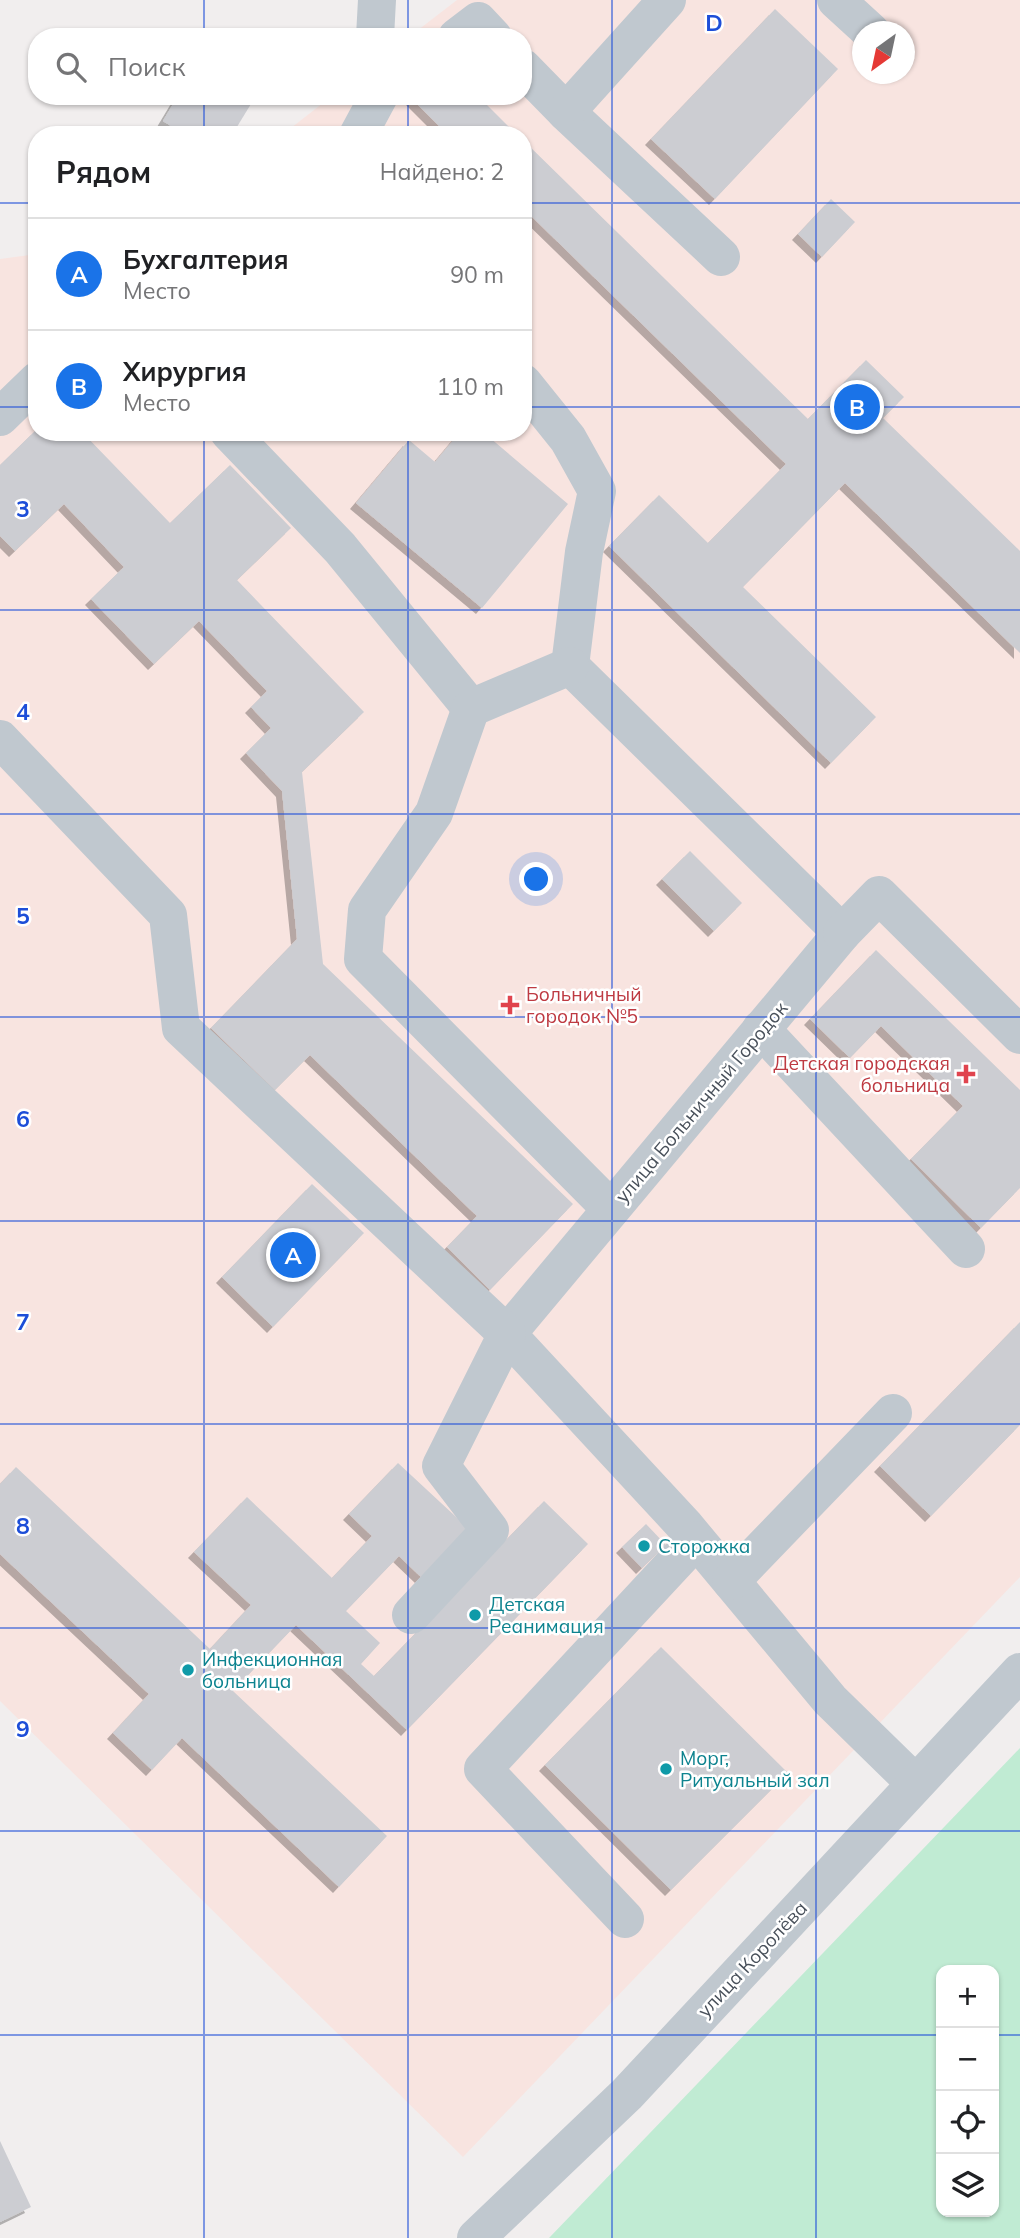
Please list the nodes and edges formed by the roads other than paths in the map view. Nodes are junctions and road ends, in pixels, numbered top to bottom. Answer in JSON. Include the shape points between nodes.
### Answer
{"nodes":[{"id":1,"x":377,"y":0,"type":"edge"},
{"id":2,"x":667,"y":0,"type":"edge"},
{"id":3,"x":836,"y":0,"type":"edge"},
{"id":4,"x":859,"y":21,"type":"edge"},
{"id":5,"x":375,"y":28,"type":"edge"},
{"id":6,"x":469,"y":28,"type":"edge"},
{"id":7,"x":485,"y":28,"type":"edge"},
{"id":8,"x":532,"y":77,"type":"edge"},
{"id":9,"x":360,"y":105,"type":"edge"},
{"id":10,"x":374,"y":105,"type":"edge"},
{"id":11,"x":566,"y":112,"type":"junction"},
{"id":12,"x":354,"y":126,"type":"edge"},
{"id":13,"x":363,"y":126,"type":"edge"},
{"id":14,"x":721,"y":257,"type":"dead end"},
{"id":15,"x":28,"y":390,"type":"edge"},
{"id":16,"x":532,"y":394,"type":"edge"},
{"id":17,"x":0,"y":417,"type":"edge"},
{"id":18,"x":238,"y":441,"type":"edge"},
{"id":19,"x":570,"y":666,"type":"junction"},
{"id":20,"x":471,"y":708,"type":"junction"},
{"id":21,"x":0,"y":739,"type":"edge"},
{"id":22,"x":842,"y":933,"type":"junction"},
{"id":23,"x":761,"y":1029,"type":"junction"},
{"id":24,"x":1020,"y":1035,"type":"edge"},
{"id":25,"x":611,"y":1209,"type":"junction"},
{"id":26,"x":966,"y":1248,"type":"dead end"},
{"id":27,"x":507,"y":1334,"type":"junction"},
{"id":28,"x":893,"y":1413,"type":"dead end"},
{"id":29,"x":696,"y":1540,"type":"junction"},
{"id":30,"x":731,"y":1581,"type":"junction"},
{"id":31,"x":411,"y":1615,"type":"dead end"},
{"id":32,"x":1020,"y":1672,"type":"edge"},
{"id":33,"x":915,"y":1783,"type":"junction"},
{"id":34,"x":625,"y":1919,"type":"dead end"},
{"id":35,"x":476,"y":2238,"type":"edge"}],
"edges":[{"from":1,"to":5,"type":"street"},
{"from":2,"to":11,"type":"street"},
{"from":3,"to":4,"type":"street"},
{"from":6,"to":7,"type":"street","via":[[478,21]]},
{"from":8,"to":11,"type":"street"},
{"from":9,"to":12,"type":"street"},
{"from":10,"to":13,"type":"street"},
{"from":11,"to":14,"type":"street"},
{"from":15,"to":17,"type":"street"},
{"from":16,"to":19,"type":"street","via":[[568,439],[597,491],[584,552]]},
{"from":18,"to":20,"type":"street","via":[[340,548]]},
{"from":19,"to":20,"type":"street"},
{"from":19,"to":22,"type":"street"},
{"from":20,"to":25,"type":"street","via":[[434,813],[367,911],[363,959]]},
{"from":21,"to":27,"type":"street","via":[[168,915],[181,1028]]},
{"from":22,"to":23,"type":"street","name":"улица Больничный Городок"},
{"from":22,"to":24,"type":"street","name":"улица Больничный Городок","via":[[878,895]]},
{"from":23,"to":25,"type":"street","name":"улица Больничный Городок"},
{"from":23,"to":26,"type":"street"},
{"from":25,"to":27,"type":"street","name":"улица Больничный Городок"},
{"from":27,"to":29,"type":"street"},
{"from":27,"to":31,"type":"street","name":"улица Больничный Городок","via":[[441,1466],[489,1530]]},
{"from":28,"to":30,"type":"street"},
{"from":29,"to":30,"type":"street"},
{"from":29,"to":34,"type":"street","via":[[483,1769]]},
{"from":30,"to":33,"type":"street","via":[[830,1700]]},
{"from":32,"to":33,"type":"street","name":"улица Королёва"},
{"from":33,"to":35,"type":"street","name":"улица Королёва","via":[[627,2094]]}]}
